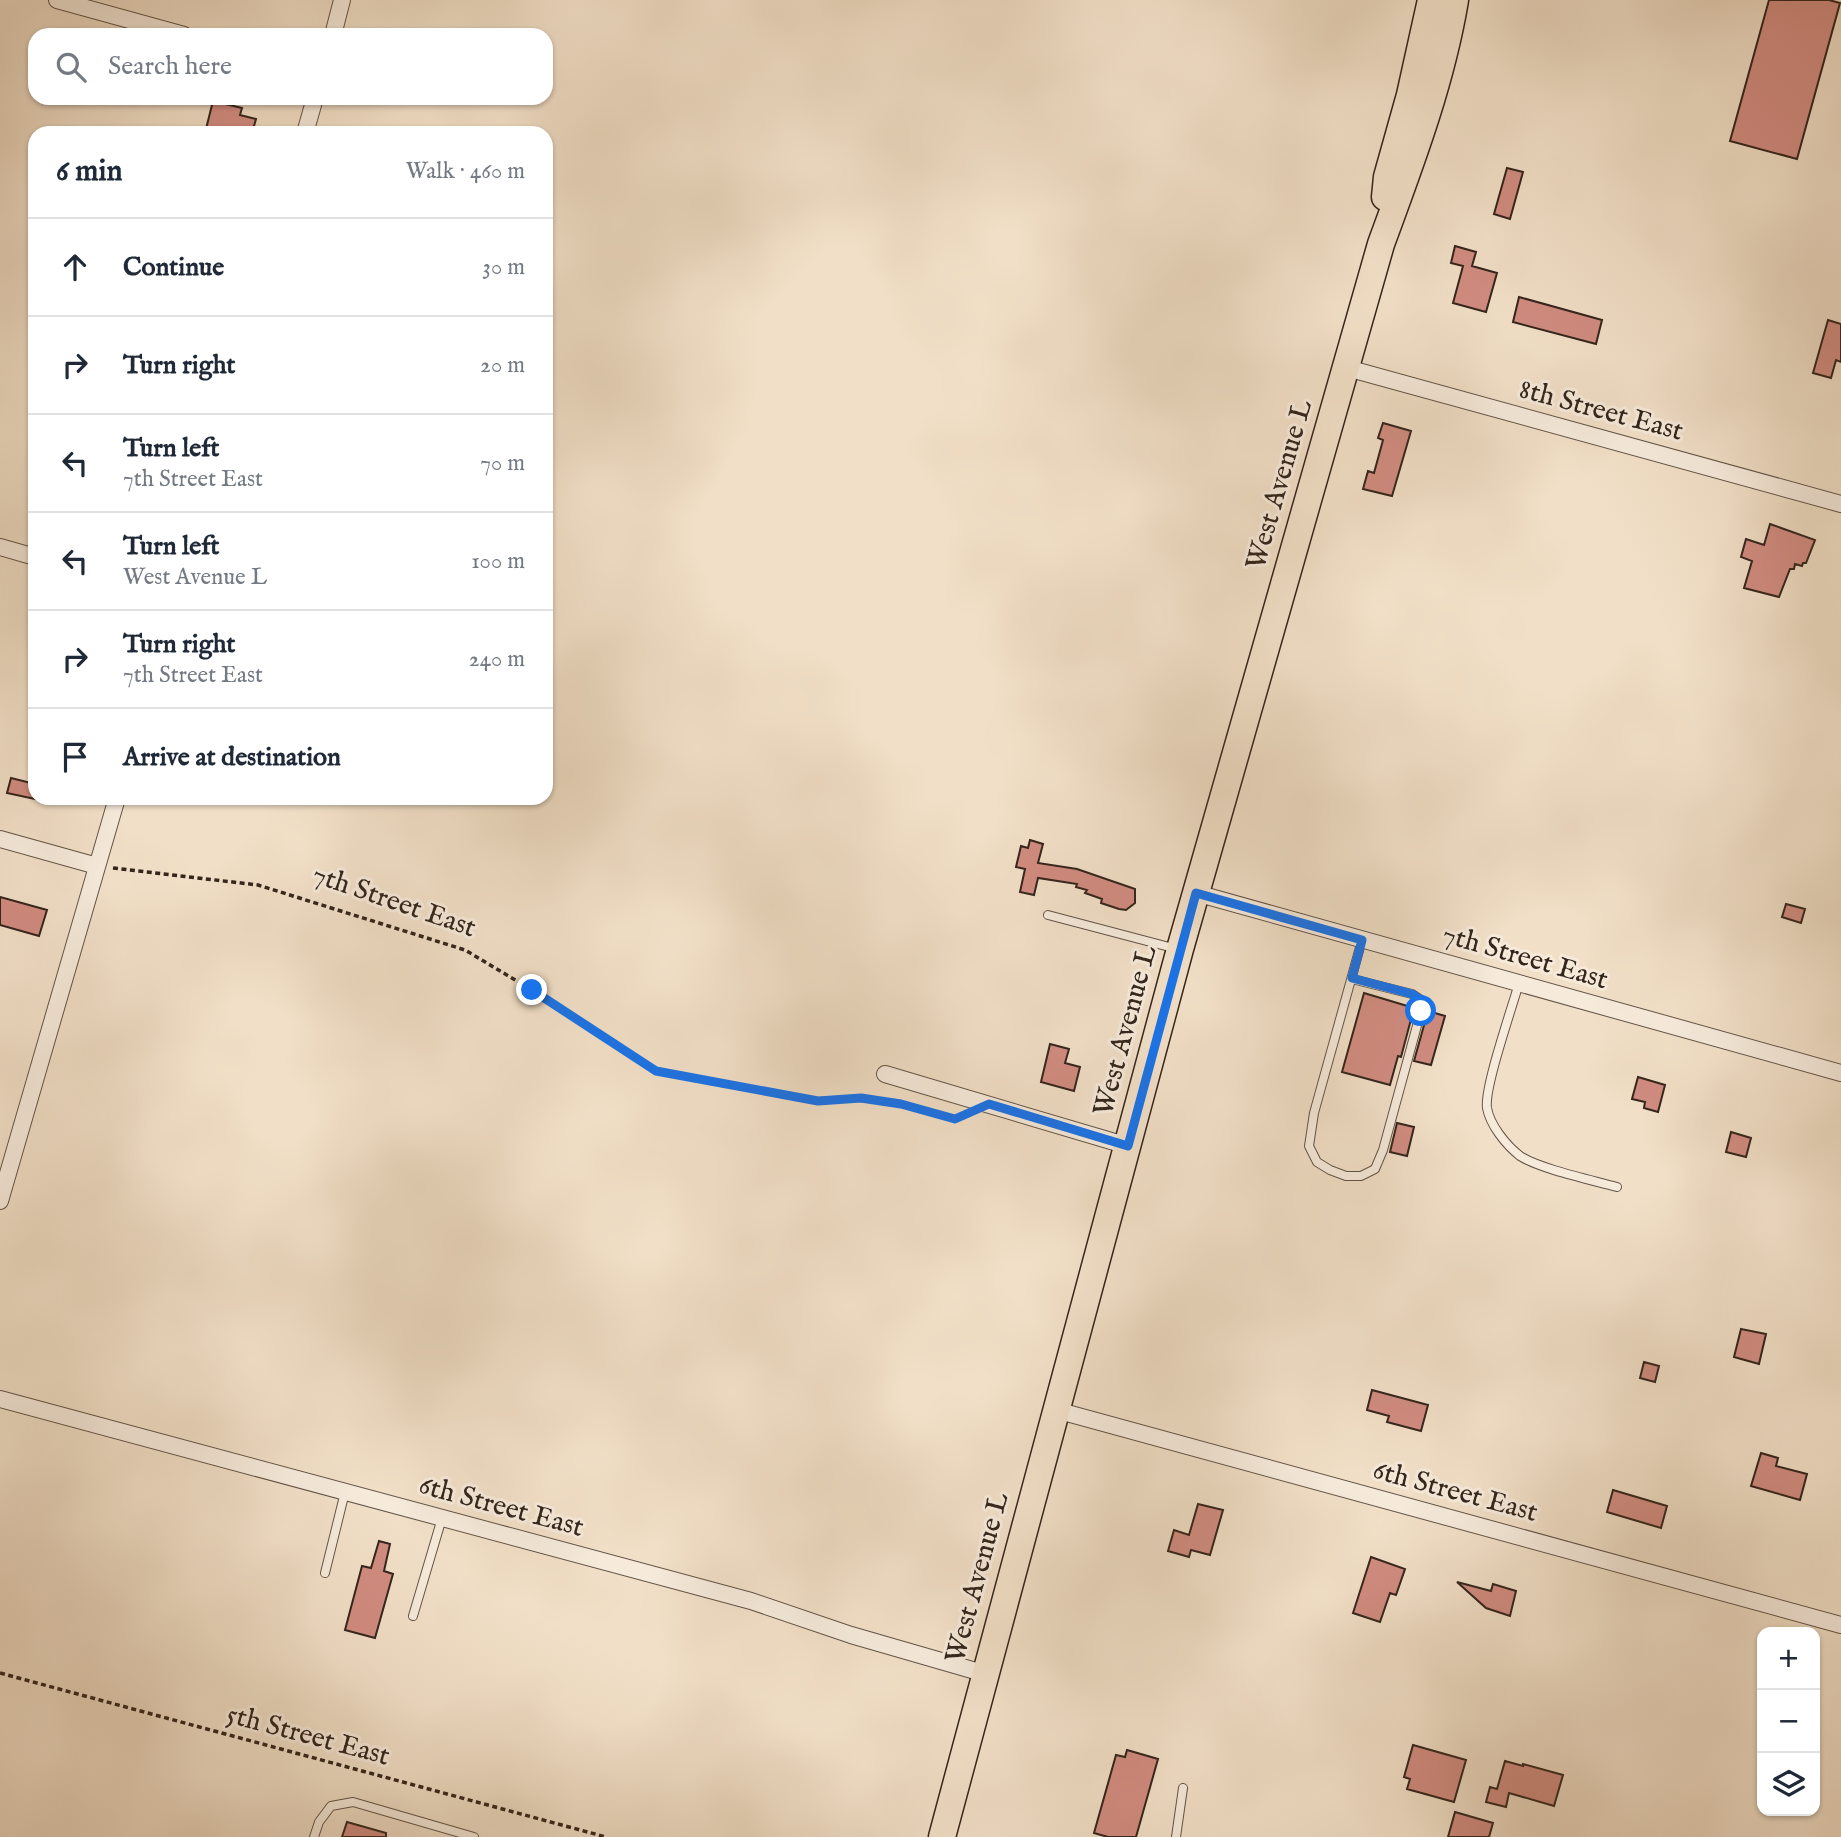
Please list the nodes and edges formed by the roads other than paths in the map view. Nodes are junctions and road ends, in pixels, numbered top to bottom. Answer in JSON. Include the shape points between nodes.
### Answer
{"nodes":[{"id":1,"x":57,"y":0,"type":"edge"},
{"id":2,"x":342,"y":0,"type":"edge"},
{"id":3,"x":1431,"y":0,"type":"edge"},
{"id":4,"x":1455,"y":0,"type":"edge"},
{"id":5,"x":159,"y":28,"type":"edge"},
{"id":6,"x":334,"y":28,"type":"edge"},
{"id":7,"x":313,"y":105,"type":"edge"},
{"id":8,"x":307,"y":126,"type":"edge"},
{"id":9,"x":1381,"y":244,"type":"junction"},
{"id":10,"x":1346,"y":368,"type":"junction"},
{"id":11,"x":1841,"y":504,"type":"edge"},
{"id":12,"x":0,"y":547,"type":"edge"},
{"id":13,"x":28,"y":555,"type":"edge"},
{"id":14,"x":115,"y":805,"type":"edge"},
{"id":15,"x":0,"y":839,"type":"edge"},
{"id":16,"x":97,"y":866,"type":"junction"},
{"id":17,"x":1196,"y":893,"type":"junction"},
{"id":18,"x":1048,"y":915,"type":"dead end"},
{"id":19,"x":1362,"y":940,"type":"junction"},
{"id":20,"x":1180,"y":949,"type":"junction"},
{"id":21,"x":1352,"y":978,"type":"junction"},
{"id":22,"x":1519,"y":983,"type":"junction"},
{"id":23,"x":1841,"y":1073,"type":"edge"},
{"id":24,"x":885,"y":1074,"type":"dead end"},
{"id":25,"x":1128,"y":1146,"type":"junction"},
{"id":26,"x":1617,"y":1187,"type":"dead end"},
{"id":27,"x":0,"y":1201,"type":"edge"},
{"id":28,"x":0,"y":1399,"type":"edge"},
{"id":29,"x":1056,"y":1410,"type":"junction"},
{"id":30,"x":345,"y":1492,"type":"junction"},
{"id":31,"x":442,"y":1518,"type":"junction"},
{"id":32,"x":325,"y":1573,"type":"dead end"},
{"id":33,"x":413,"y":1616,"type":"dead end"},
{"id":34,"x":1841,"y":1625,"type":"edge"},
{"id":35,"x":986,"y":1674,"type":"junction"},
{"id":36,"x":1183,"y":1788,"type":"dead end"},
{"id":37,"x":314,"y":1837,"type":"edge"},
{"id":38,"x":474,"y":1837,"type":"edge"},
{"id":39,"x":942,"y":1837,"type":"edge"},
{"id":40,"x":1176,"y":1837,"type":"edge"}],
"edges":[{"from":1,"to":5,"type":"street"},
{"from":2,"to":6,"type":"street"},
{"from":3,"to":9,"type":"main road","name":"West Avenue L","via":[[1387,177]]},
{"from":4,"to":9,"type":"main road","name":"West Avenue L","via":[[1433,91]]},
{"from":7,"to":8,"type":"street"},
{"from":9,"to":10,"type":"main road","name":"West Avenue L"},
{"from":10,"to":11,"type":"street","name":"8th Street East"},
{"from":10,"to":17,"type":"main road","name":"West Avenue L"},
{"from":12,"to":13,"type":"street"},
{"from":14,"to":16,"type":"street"},
{"from":15,"to":16,"type":"street"},
{"from":16,"to":27,"type":"street"},
{"from":17,"to":19,"type":"street","name":"7th Street East"},
{"from":17,"to":20,"type":"main road","name":"West Avenue L"},
{"from":18,"to":20,"type":"lane"},
{"from":19,"to":21,"type":"lane"},
{"from":19,"to":22,"type":"street","name":"7th Street East"},
{"from":20,"to":25,"type":"main road","name":"West Avenue L"},
{"from":21,"to":21,"type":"lane","via":[[1309,1146],[1317,1162],[1330,1170],[1361,1176],[1375,1169],[1382,1150],[1421,1000]]},
{"from":22,"to":23,"type":"street","name":"7th Street East"},
{"from":22,"to":26,"type":"lane","via":[[1487,1107],[1496,1131],[1520,1156]]},
{"from":24,"to":25,"type":"street"},
{"from":25,"to":29,"type":"main road","name":"West Avenue L"},
{"from":28,"to":30,"type":"street","name":"6th Street East"},
{"from":29,"to":34,"type":"street","name":"6th Street East"},
{"from":29,"to":35,"type":"main road","name":"West Avenue L"},
{"from":30,"to":31,"type":"street","name":"6th Street East"},
{"from":30,"to":32,"type":"lane"},
{"from":31,"to":33,"type":"lane"},
{"from":31,"to":35,"type":"street","name":"6th Street East","via":[[751,1601]]},
{"from":35,"to":39,"type":"main road","name":"West Avenue L"},
{"from":36,"to":40,"type":"lane"},
{"from":37,"to":38,"type":"lane","via":[[331,1806],[354,1802]]}]}
